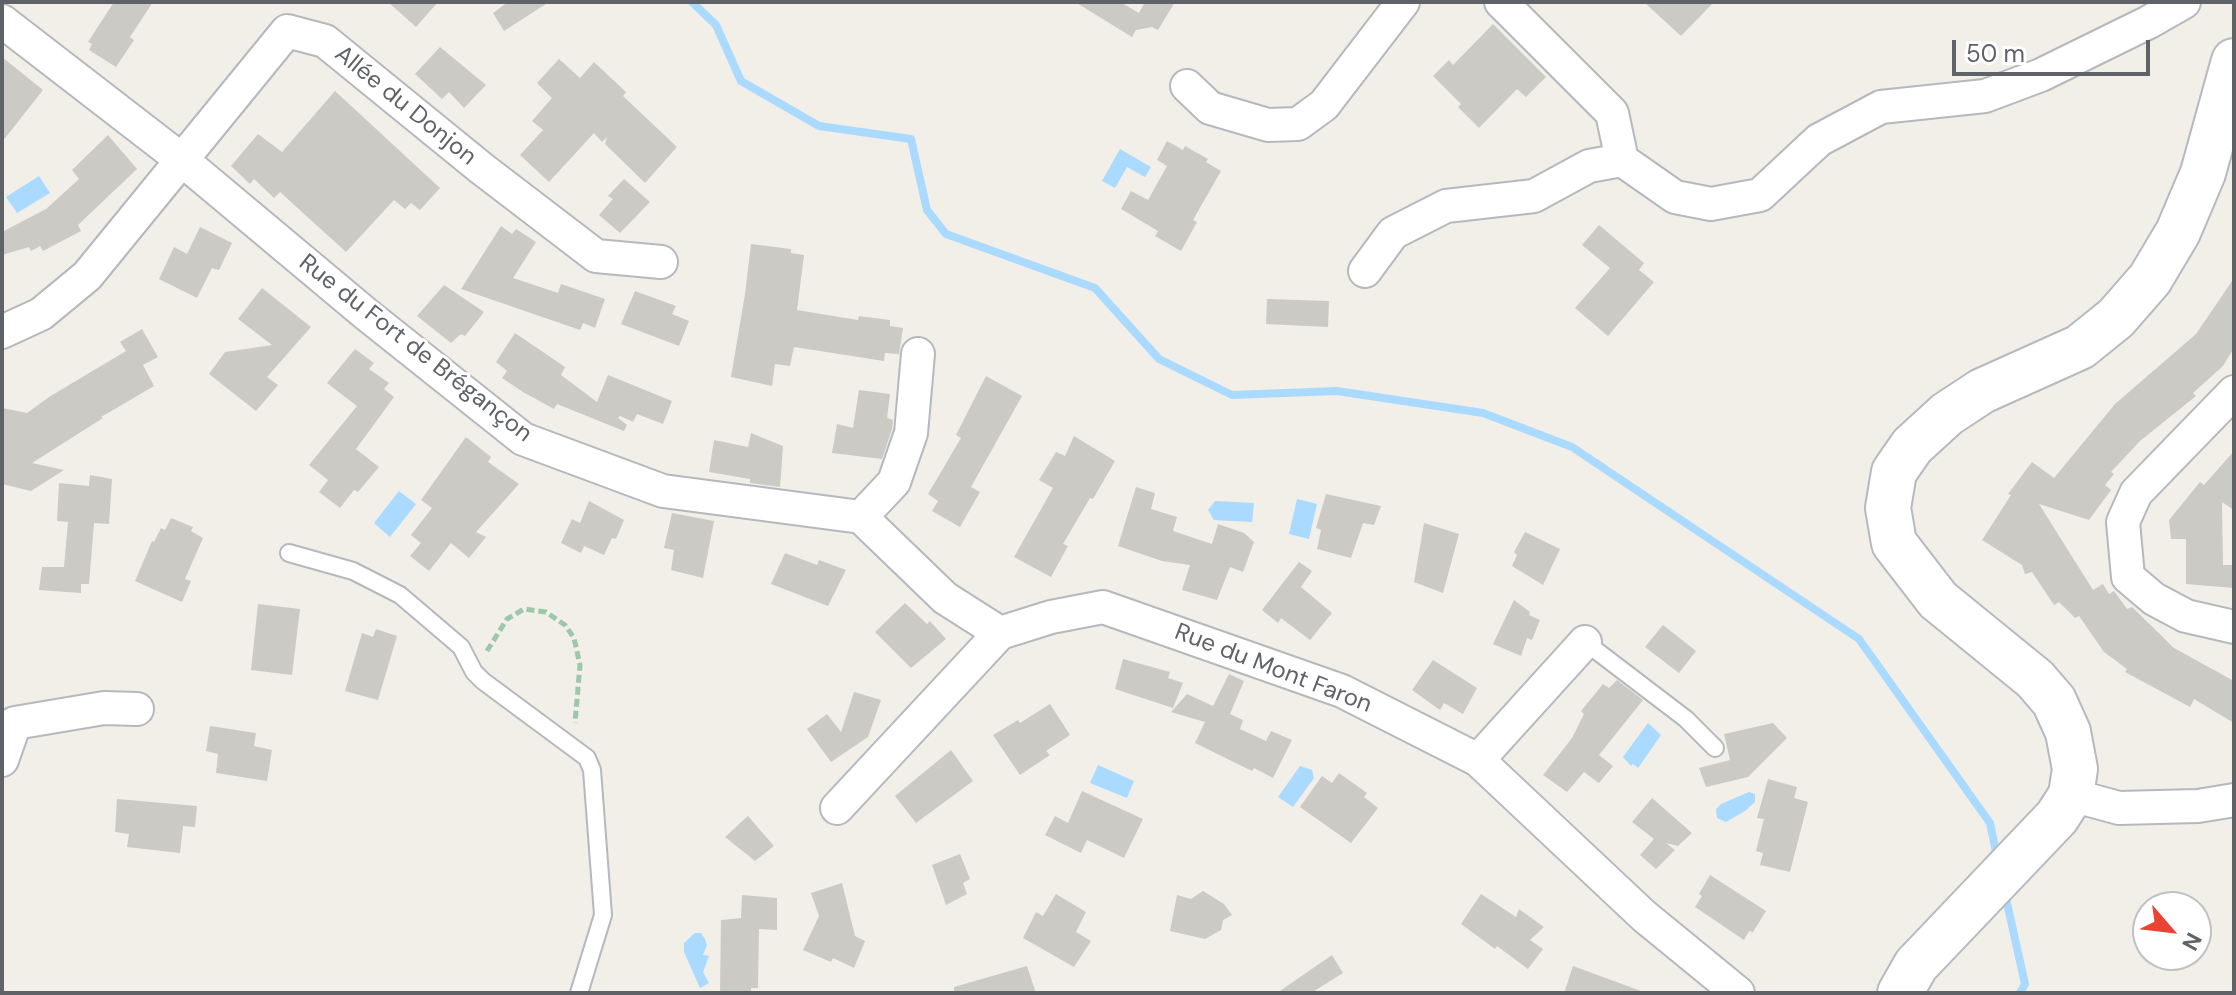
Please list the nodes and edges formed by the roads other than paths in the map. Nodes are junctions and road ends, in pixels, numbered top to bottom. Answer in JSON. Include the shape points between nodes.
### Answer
{"nodes":[{"id":1,"x":1403,"y":2,"type":"edge"},
{"id":2,"x":1501,"y":2,"type":"edge"},
{"id":3,"x":2184,"y":2,"type":"edge"},
{"id":4,"x":2,"y":21,"type":"edge"},
{"id":5,"x":2234,"y":61,"type":"edge"},
{"id":6,"x":1187,"y":86,"type":"dead end"},
{"id":7,"x":182,"y":160,"type":"junction"},
{"id":8,"x":1622,"y":160,"type":"junction"},
{"id":9,"x":661,"y":262,"type":"dead end"},
{"id":10,"x":1365,"y":271,"type":"dead end"},
{"id":11,"x":2,"y":332,"type":"edge"},
{"id":12,"x":918,"y":354,"type":"dead end"},
{"id":13,"x":2234,"y":392,"type":"edge"},
{"id":14,"x":861,"y":517,"type":"junction"},
{"id":15,"x":289,"y":553,"type":"dead end"},
{"id":16,"x":2234,"y":627,"type":"edge"},
{"id":17,"x":1000,"y":633,"type":"junction"},
{"id":18,"x":1585,"y":642,"type":"joint"},
{"id":19,"x":137,"y":709,"type":"dead end"},
{"id":20,"x":1715,"y":748,"type":"dead end"},
{"id":21,"x":2,"y":760,"type":"edge"},
{"id":22,"x":1478,"y":760,"type":"junction"},
{"id":23,"x":2234,"y":800,"type":"edge"},
{"id":24,"x":2064,"y":806,"type":"junction"},
{"id":25,"x":837,"y":808,"type":"dead end"},
{"id":26,"x":1908,"y":979,"type":"edge"},
{"id":27,"x":579,"y":993,"type":"edge"},
{"id":28,"x":1738,"y":993,"type":"edge"}],
"edges":[{"from":1,"to":6,"type":"street","via":[[1324,105],[1298,124],[1268,125],[1210,108]]},
{"from":2,"to":8,"type":"street","via":[[1612,113]]},
{"from":3,"to":8,"type":"street","via":[[2041,75],[1985,96],[1881,107],[1819,140],[1760,195],[1711,204],[1675,197]]},
{"from":4,"to":7,"type":"street","name":"Rue du Fort de Brégançon"},
{"from":5,"to":24,"type":"street","via":[[2203,173],[2178,232],[2150,279],[2116,318],[2080,347],[1982,391],[1947,414],[1902,458],[1889,490],[1894,543],[1910,566],[1938,600],[2035,679],[2054,701],[2068,732],[2075,769]]},
{"from":7,"to":9,"type":"street","name":"Allée du Donjon","via":[[287,31],[325,41],[596,256]]},
{"from":7,"to":11,"type":"street","via":[[87,276],[41,314]]},
{"from":7,"to":14,"type":"street","name":"Rue du Fort de Brégançon","via":[[523,439],[663,491]]},
{"from":8,"to":10,"type":"street","via":[[1589,166],[1534,196],[1446,206],[1393,233]]},
{"from":12,"to":14,"type":"street","via":[[911,433],[894,482]]},
{"from":13,"to":16,"type":"street","via":[[2136,493],[2123,522],[2128,577],[2186,616]]},
{"from":14,"to":17,"type":"street","via":[[945,598]]},
{"from":15,"to":27,"type":"lane","via":[[353,571],[400,595],[461,647],[474,672],[587,758],[603,915]]},
{"from":17,"to":22,"type":"street","name":"Rue du Mont Faron","via":[[1103,607],[1342,691]]},
{"from":17,"to":25,"type":"street","name":"Rue du Mont Faron"},
{"from":18,"to":20,"type":"lane","via":[[1686,719]]},
{"from":18,"to":22,"type":"street"},
{"from":19,"to":21,"type":"street","via":[[104,708],[15,723]]},
{"from":22,"to":28,"type":"street","name":"Rue du Mont Faron","via":[[1644,916]]},
{"from":23,"to":24,"type":"street","via":[[2198,806]]},
{"from":24,"to":26,"type":"street"}]}
